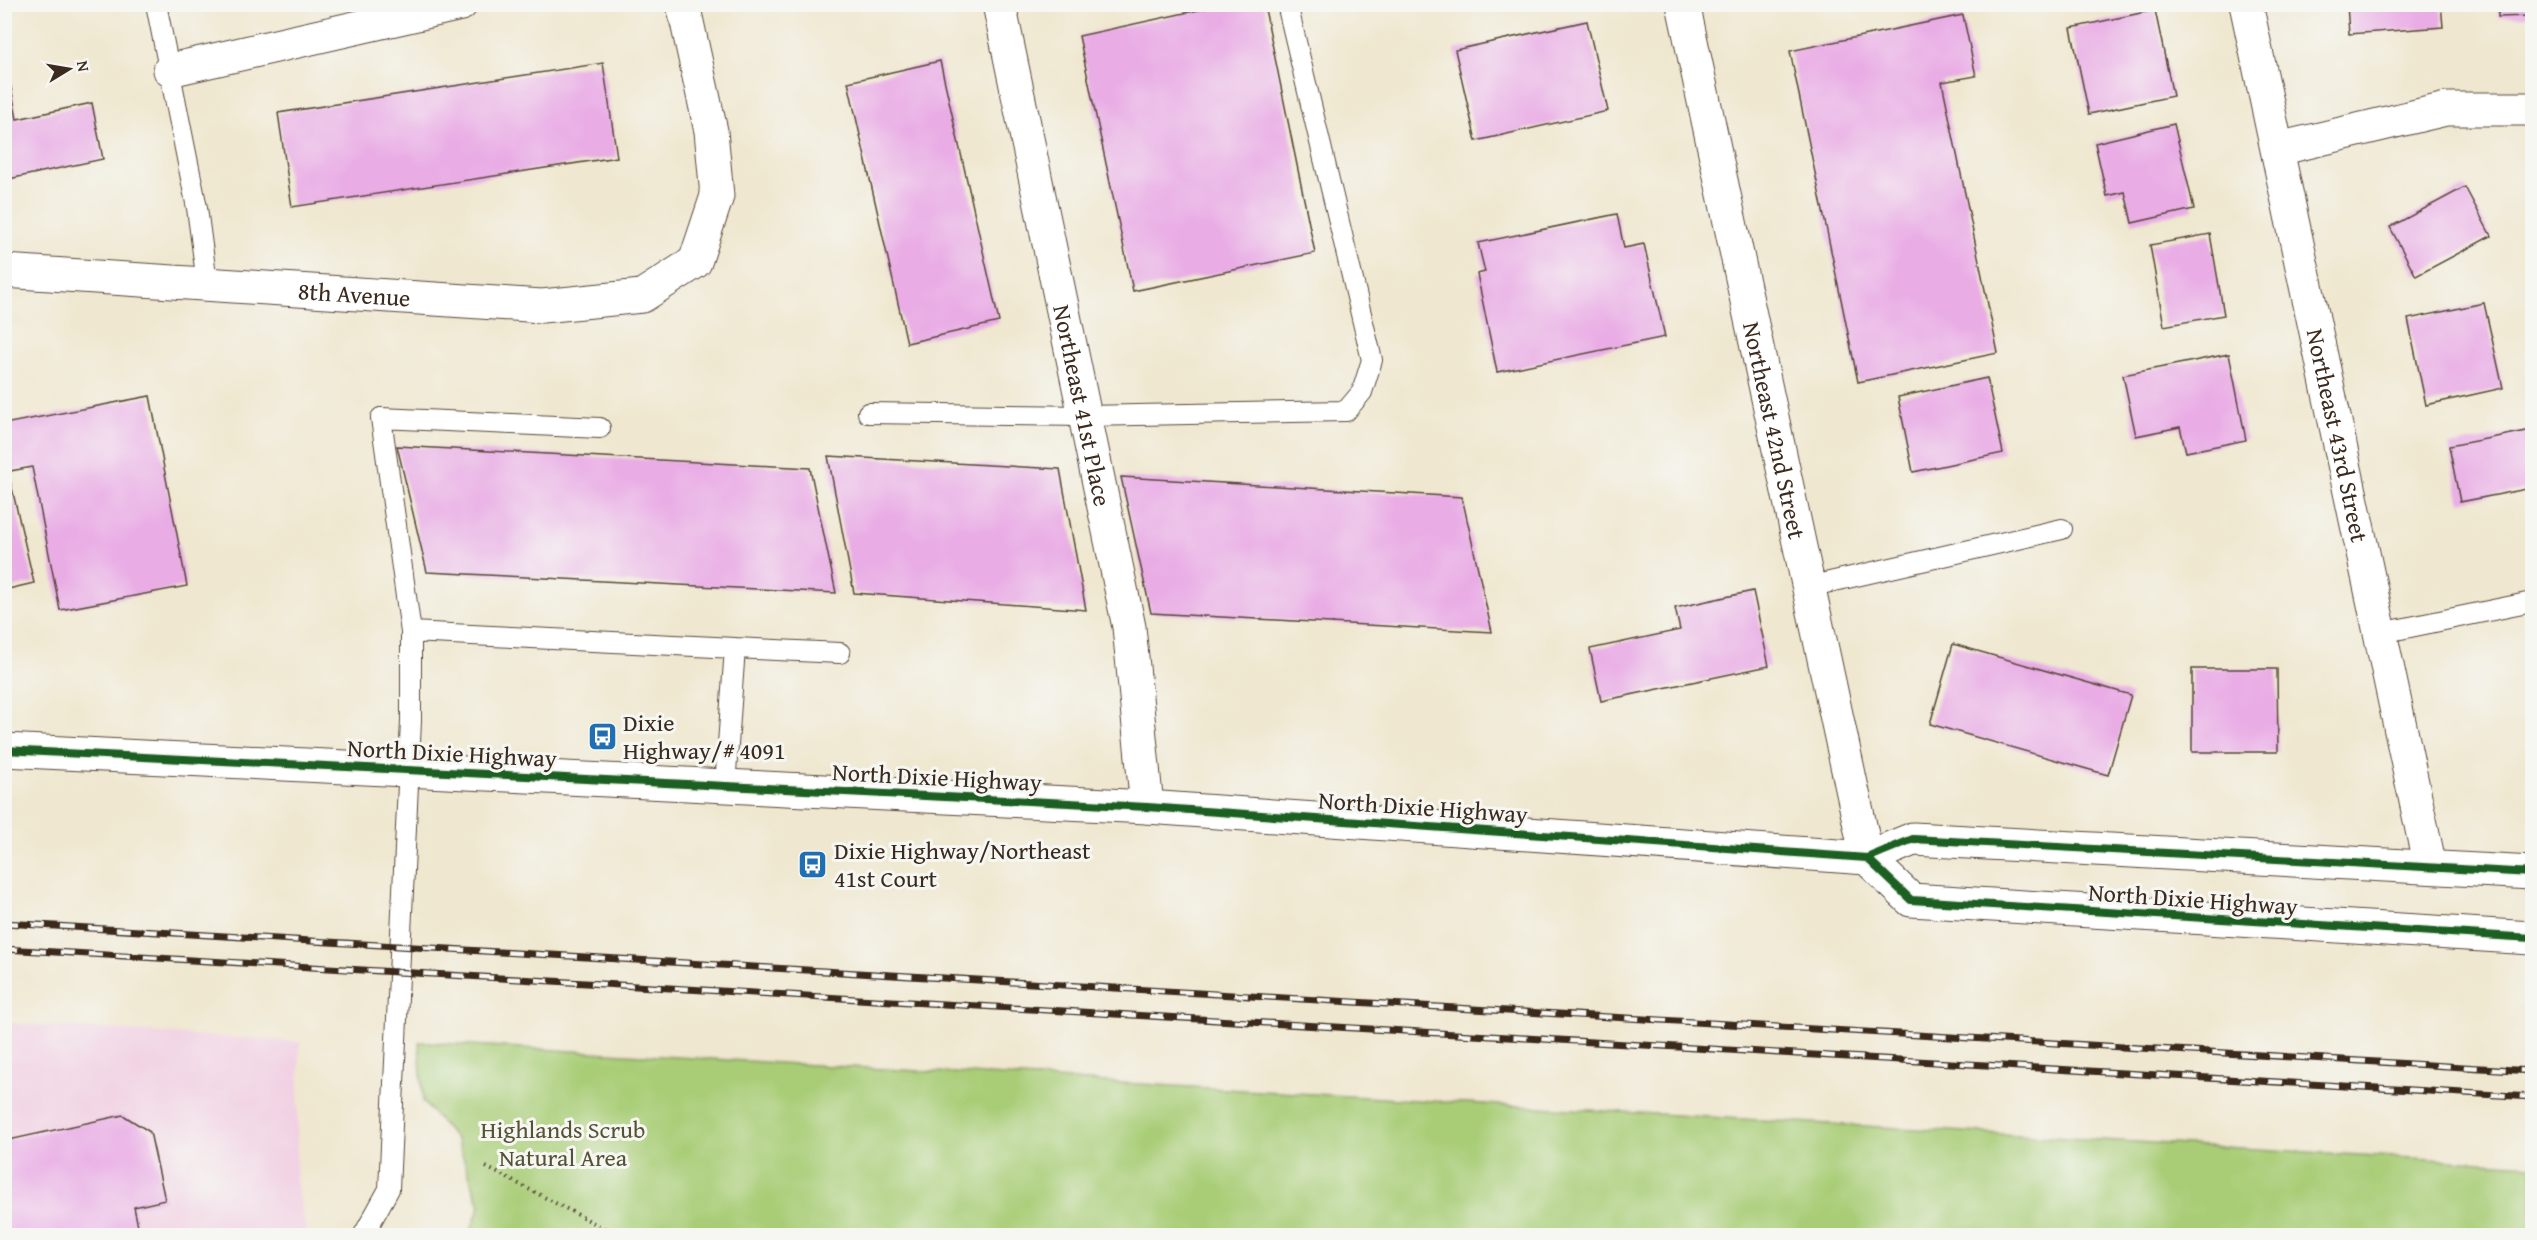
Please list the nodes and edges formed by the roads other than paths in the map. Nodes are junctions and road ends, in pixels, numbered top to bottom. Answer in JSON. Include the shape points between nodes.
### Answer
{"nodes":[{"id":1,"x":156,"y":4,"type":"edge"},
{"id":2,"x":461,"y":4,"type":"edge"},
{"id":3,"x":683,"y":4,"type":"edge"},
{"id":4,"x":999,"y":4,"type":"edge"},
{"id":5,"x":1287,"y":4,"type":"edge"},
{"id":6,"x":1683,"y":4,"type":"edge"},
{"id":7,"x":2246,"y":4,"type":"edge"},
{"id":8,"x":407,"y":10,"type":"edge"},
{"id":9,"x":170,"y":70,"type":"junction"},
{"id":10,"x":2532,"y":109,"type":"edge"},
{"id":11,"x":2278,"y":149,"type":"junction"},
{"id":12,"x":4,"y":271,"type":"edge"},
{"id":13,"x":207,"y":283,"type":"junction"},
{"id":14,"x":868,"y":414,"type":"dead end"},
{"id":15,"x":1085,"y":416,"type":"junction"},
{"id":16,"x":600,"y":428,"type":"dead end"},
{"id":17,"x":2062,"y":529,"type":"dead end"},
{"id":18,"x":1808,"y":587,"type":"junction"},
{"id":19,"x":2532,"y":602,"type":"edge"},
{"id":20,"x":411,"y":632,"type":"junction"},
{"id":21,"x":2381,"y":633,"type":"junction"},
{"id":22,"x":735,"y":648,"type":"junction"},
{"id":23,"x":840,"y":653,"type":"dead end"},
{"id":24,"x":4,"y":750,"type":"edge"},
{"id":25,"x":409,"y":771,"type":"junction"},
{"id":26,"x":725,"y":786,"type":"junction"},
{"id":27,"x":1147,"y":807,"type":"junction"},
{"id":28,"x":1867,"y":858,"type":"junction"},
{"id":29,"x":2430,"y":867,"type":"junction"},
{"id":30,"x":2532,"y":873,"type":"edge"},
{"id":31,"x":2532,"y":938,"type":"edge"},
{"id":32,"x":363,"y":1236,"type":"edge"}],
"edges":[{"from":1,"to":9,"type":"lane"},
{"from":2,"to":8,"type":"street"},
{"from":3,"to":13,"type":"street","name":"8th Avenue","via":[[711,131],[717,196],[695,262],[642,296],[542,306]]},
{"from":4,"to":15,"type":"street","name":"Northeast 41st Place"},
{"from":5,"to":15,"type":"lane","via":[[1372,360],[1362,392],[1346,411]]},
{"from":6,"to":18,"type":"street","name":"Northeast 42nd Street"},
{"from":7,"to":11,"type":"street","name":"Northeast 43rd Street"},
{"from":8,"to":9,"type":"street"},
{"from":9,"to":13,"type":"lane"},
{"from":10,"to":11,"type":"street","via":[[2446,109]]},
{"from":11,"to":21,"type":"street","name":"Northeast 43rd Street"},
{"from":12,"to":13,"type":"street","name":"8th Avenue"},
{"from":14,"to":15,"type":"lane"},
{"from":15,"to":27,"type":"street","name":"Northeast 41st Place","via":[[1129,627]]},
{"from":16,"to":20,"type":"lane","via":[[381,418]]},
{"from":17,"to":18,"type":"lane"},
{"from":18,"to":28,"type":"street","name":"Northeast 42nd Street"},
{"from":19,"to":21,"type":"lane"},
{"from":20,"to":22,"type":"lane"},
{"from":20,"to":25,"type":"lane"},
{"from":21,"to":29,"type":"street","name":"Northeast 43rd Street"},
{"from":22,"to":23,"type":"lane"},
{"from":22,"to":26,"type":"lane"},
{"from":24,"to":25,"type":"street","name":"North Dixie Highway"},
{"from":25,"to":26,"type":"street","name":"North Dixie Highway"},
{"from":25,"to":32,"type":"lane","via":[[389,1189]]},
{"from":26,"to":27,"type":"street","name":"North Dixie Highway"},
{"from":27,"to":28,"type":"street","name":"North Dixie Highway"},
{"from":28,"to":29,"type":"street","name":"North Dixie Highway","via":[[1913,839]]},
{"from":28,"to":31,"type":"street","name":"North Dixie Highway","via":[[1911,900]]},
{"from":29,"to":30,"type":"street","name":"North Dixie Highway"}]}
